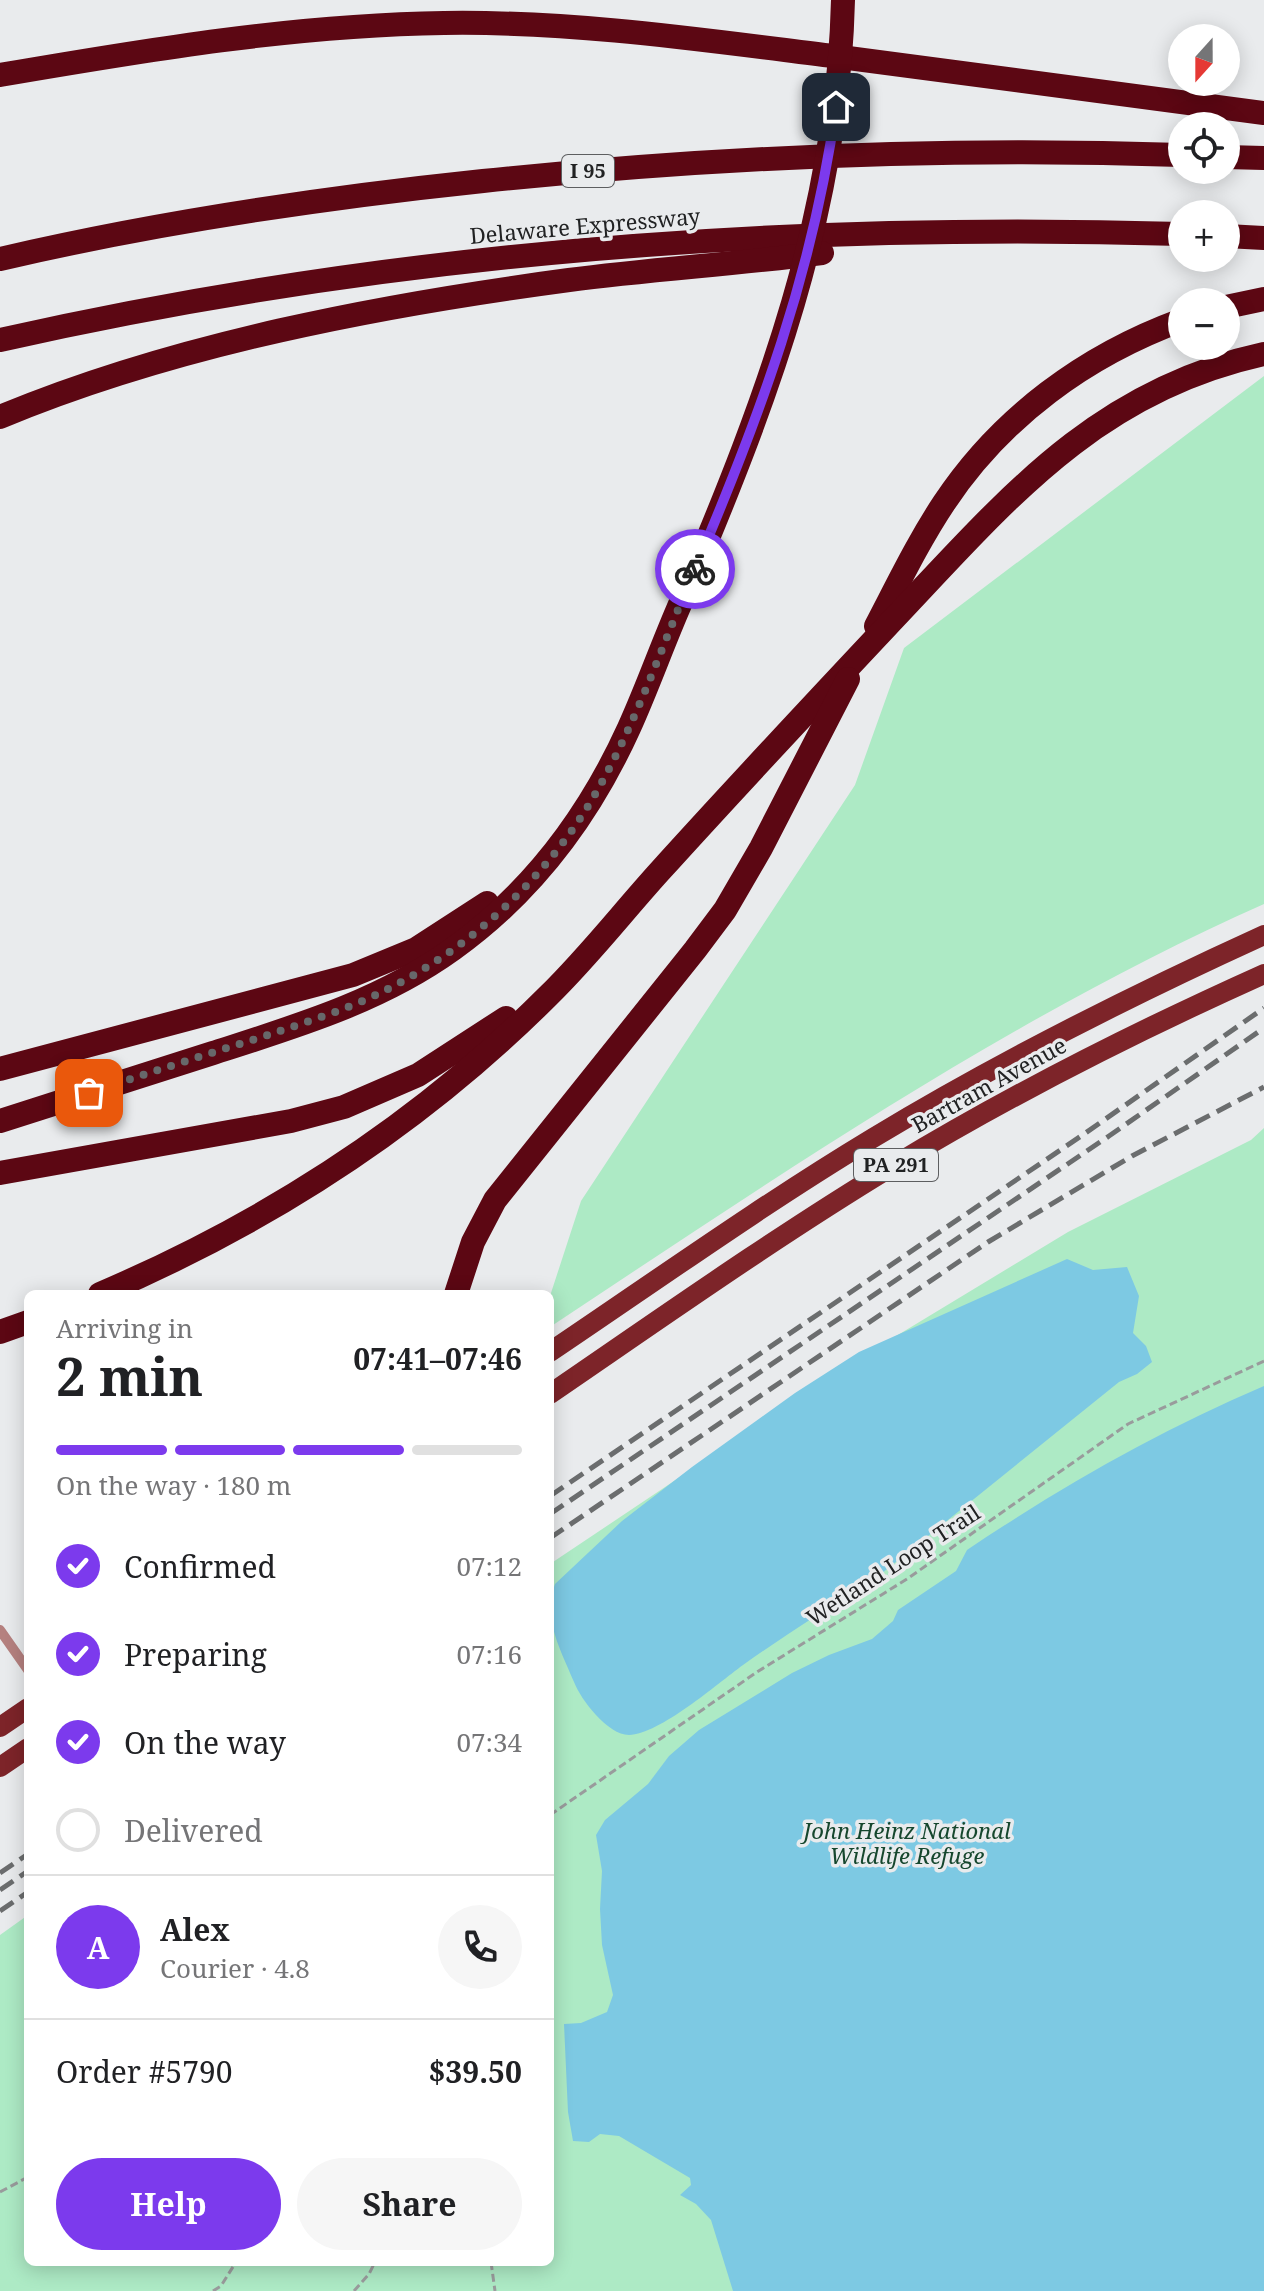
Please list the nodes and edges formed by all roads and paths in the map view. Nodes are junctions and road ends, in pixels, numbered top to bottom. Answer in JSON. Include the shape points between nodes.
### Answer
{"nodes":[{"id":1,"x":843,"y":0,"type":"edge"},
{"id":2,"x":0,"y":75,"type":"edge"},
{"id":3,"x":1264,"y":113,"type":"edge"},
{"id":4,"x":1168,"y":155,"type":"edge"},
{"id":5,"x":1240,"y":157,"type":"edge"},
{"id":6,"x":1264,"y":158,"type":"edge"},
{"id":7,"x":995,"y":232,"type":"junction"},
{"id":8,"x":1168,"y":234,"type":"edge"},
{"id":9,"x":1240,"y":237,"type":"edge"},
{"id":10,"x":1264,"y":238,"type":"edge"},
{"id":11,"x":0,"y":259,"type":"edge"},
{"id":12,"x":1264,"y":299,"type":"edge"},
{"id":13,"x":1240,"y":304,"type":"edge"},
{"id":14,"x":1168,"y":326,"type":"edge"},
{"id":15,"x":0,"y":340,"type":"edge"},
{"id":16,"x":1264,"y":354,"type":"edge"},
{"id":17,"x":0,"y":417,"type":"edge"},
{"id":18,"x":665,"y":637,"type":"junction"},
{"id":19,"x":634,"y":899,"type":"junction"},
{"id":20,"x":1264,"y":935,"type":"edge"},
{"id":21,"x":1264,"y":974,"type":"edge"},
{"id":22,"x":0,"y":1069,"type":"edge"},
{"id":23,"x":0,"y":1121,"type":"edge"},
{"id":24,"x":0,"y":1173,"type":"edge"},
{"id":25,"x":109,"y":1290,"type":"edge"},
{"id":26,"x":457,"y":1290,"type":"edge"},
{"id":27,"x":24,"y":1323,"type":"edge"},
{"id":28,"x":0,"y":1332,"type":"edge"},
{"id":29,"x":554,"y":1349,"type":"edge"},
{"id":30,"x":1264,"y":1361,"type":"edge"},
{"id":31,"x":554,"y":1391,"type":"edge"},
{"id":32,"x":0,"y":1630,"type":"edge"},
{"id":33,"x":24,"y":1664,"type":"edge"},
{"id":34,"x":24,"y":1711,"type":"edge"},
{"id":35,"x":0,"y":1727,"type":"edge"},
{"id":36,"x":24,"y":1751,"type":"edge"},
{"id":37,"x":0,"y":1767,"type":"edge"},
{"id":38,"x":554,"y":1812,"type":"edge"},
{"id":39,"x":24,"y":2179,"type":"edge"},
{"id":40,"x":0,"y":2192,"type":"edge"},
{"id":41,"x":234,"y":2266,"type":"edge"},
{"id":42,"x":373,"y":2266,"type":"edge"},
{"id":43,"x":492,"y":2266,"type":"edge"},
{"id":44,"x":213,"y":2291,"type":"edge"},
{"id":45,"x":354,"y":2291,"type":"edge"},
{"id":46,"x":495,"y":2291,"type":"edge"}],
"edges":[{"from":1,"to":18,"type":"highway","via":[[836,107],[807,258],[735,475]]},
{"from":2,"to":3,"type":"highway","via":[[316,30],[512,23],[678,36]]},
{"from":4,"to":11,"type":"highway","number":"I 95","via":[[835,155],[543,175],[327,199]]},
{"from":5,"to":6,"type":"highway"},
{"from":7,"to":8,"type":"highway","name":"Delaware Expressway"},
{"from":7,"to":15,"type":"highway","name":"Delaware Expressway","via":[[757,238],[483,261],[187,302]]},
{"from":7,"to":17,"type":"highway","via":[[579,279],[405,307],[206,350]]},
{"from":9,"to":10,"type":"highway"},
{"from":12,"to":13,"type":"highway"},
{"from":14,"to":26,"type":"highway","via":[[1112,350],[1049,392],[993,441],[945,501],[738,890],[495,1200],[473,1242]]},
{"from":16,"to":19,"type":"highway","via":[[1203,371],[1154,393],[1056,455],[1010,496]]},
{"from":18,"to":22,"type":"highway","via":[[597,767],[556,831],[510,884],[454,927],[397,958],[329,982]]},
{"from":18,"to":23,"type":"highway","via":[[630,726],[582,815],[525,887],[453,949],[395,986],[331,1013]]},
{"from":19,"to":24,"type":"highway","via":[[509,1016],[396,1086],[291,1121]]},
{"from":19,"to":25,"type":"highway","via":[[589,954],[516,1027],[378,1140],[228,1233]]},
{"from":20,"to":29,"type":"main road","name":"Bartram Avenue","number":"PA 291","via":[[1087,1019],[895,1125]]},
{"from":21,"to":31,"type":"main road","name":"Bartram Avenue","number":"PA 291","via":[[1131,1035],[949,1133],[776,1240]]},
{"from":27,"to":28,"type":"highway"},
{"from":30,"to":38,"type":"path","name":"Wetland Loop Trail","via":[[1128,1424],[907,1579],[757,1672]]},
{"from":32,"to":33,"type":"lane"},
{"from":34,"to":35,"type":"main road"},
{"from":36,"to":37,"type":"main road"},
{"from":39,"to":40,"type":"path"},
{"from":41,"to":44,"type":"path"},
{"from":42,"to":45,"type":"path"},
{"from":43,"to":46,"type":"path"}]}
